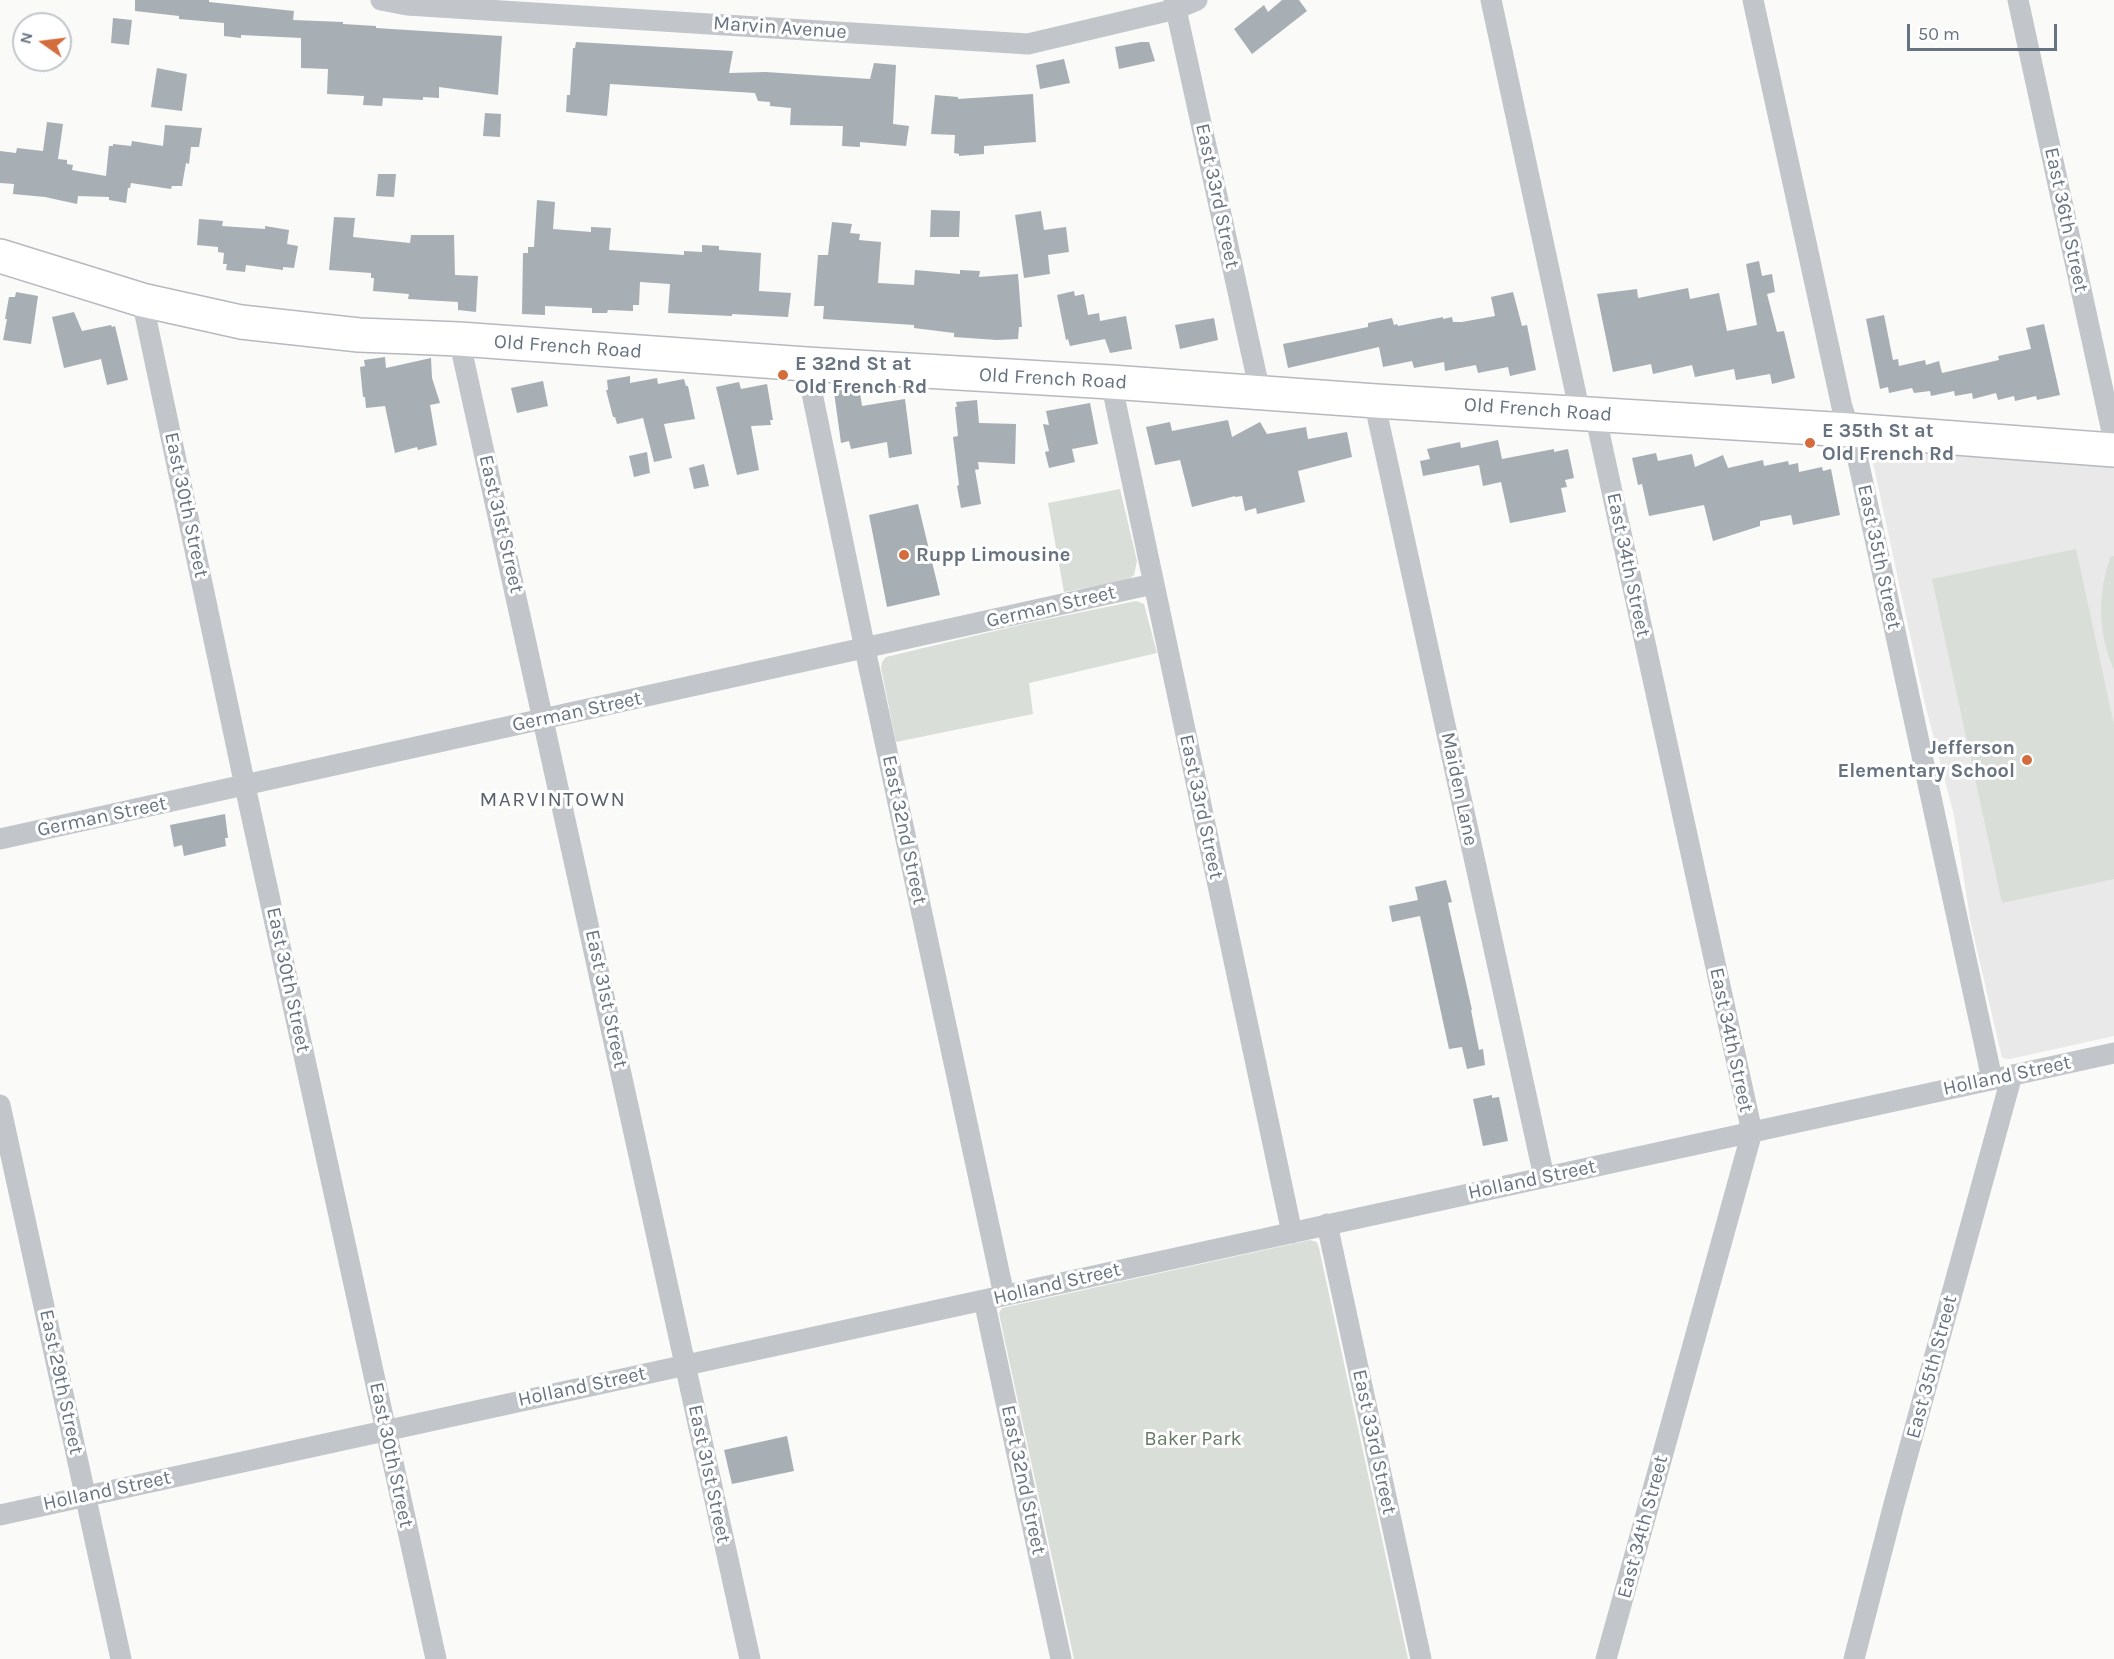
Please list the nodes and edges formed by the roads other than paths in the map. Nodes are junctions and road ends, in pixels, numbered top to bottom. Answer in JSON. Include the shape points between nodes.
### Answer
{"nodes":[{"id":1,"x":381,"y":0,"type":"edge"},
{"id":2,"x":1197,"y":0,"type":"edge"},
{"id":3,"x":1491,"y":0,"type":"edge"},
{"id":4,"x":1753,"y":0,"type":"edge"},
{"id":5,"x":2018,"y":0,"type":"edge"},
{"id":6,"x":1175,"y":5,"type":"edge"},
{"id":7,"x":0,"y":256,"type":"edge"},
{"id":8,"x":142,"y":300,"type":"junction"},
{"id":9,"x":459,"y":339,"type":"junction"},
{"id":10,"x":806,"y":364,"type":"junction"},
{"id":11,"x":1111,"y":382,"type":"junction"},
{"id":12,"x":1260,"y":392,"type":"junction"},
{"id":13,"x":1376,"y":401,"type":"junction"},
{"id":14,"x":1588,"y":413,"type":"junction"},
{"id":15,"x":1849,"y":430,"type":"junction"},
{"id":16,"x":2114,"y":441,"type":"edge"},
{"id":17,"x":2114,"y":450,"type":"edge"},
{"id":18,"x":1153,"y":584,"type":"junction"},
{"id":19,"x":865,"y":649,"type":"junction"},
{"id":20,"x":544,"y":720,"type":"junction"},
{"id":21,"x":245,"y":786,"type":"junction"},
{"id":22,"x":0,"y":839,"type":"edge"},
{"id":23,"x":2114,"y":1053,"type":"edge"},
{"id":24,"x":2002,"y":1077,"type":"junction"},
{"id":25,"x":0,"y":1105,"type":"edge"},
{"id":26,"x":1752,"y":1132,"type":"junction"},
{"id":27,"x":1544,"y":1178,"type":"junction"},
{"id":28,"x":1327,"y":1224,"type":"junction"},
{"id":29,"x":1292,"y":1233,"type":"junction"},
{"id":30,"x":1004,"y":1295,"type":"junction"},
{"id":31,"x":984,"y":1300,"type":"junction"},
{"id":32,"x":686,"y":1365,"type":"junction"},
{"id":33,"x":386,"y":1431,"type":"junction"},
{"id":34,"x":86,"y":1496,"type":"junction"},
{"id":35,"x":0,"y":1515,"type":"edge"},
{"id":36,"x":121,"y":1659,"type":"edge"},
{"id":37,"x":436,"y":1659,"type":"edge"},
{"id":38,"x":750,"y":1659,"type":"edge"},
{"id":39,"x":1061,"y":1659,"type":"edge"},
{"id":40,"x":1421,"y":1659,"type":"edge"},
{"id":41,"x":1606,"y":1659,"type":"edge"},
{"id":42,"x":1854,"y":1659,"type":"edge"}],
"edges":[{"from":1,"to":6,"type":"street","name":"Marvin Avenue","via":[[407,5],[1028,44]]},
{"from":2,"to":6,"type":"street","name":"Marvin Avenue"},
{"from":3,"to":14,"type":"street","name":"East 34th Street"},
{"from":4,"to":15,"type":"street","name":"East 35th Street"},
{"from":5,"to":16,"type":"street","name":"East 36th Street"},
{"from":6,"to":12,"type":"street","name":"East 33rd Street"},
{"from":7,"to":8,"type":"main road","name":"Old French Road"},
{"from":8,"to":9,"type":"main road","name":"Old French Road","via":[[242,321],[360,335]]},
{"from":8,"to":21,"type":"street","name":"East 30th Street"},
{"from":9,"to":10,"type":"main road","name":"Old French Road"},
{"from":9,"to":20,"type":"street","name":"East 31st Street"},
{"from":10,"to":11,"type":"main road","name":"Old French Road"},
{"from":10,"to":19,"type":"street","name":"East 32nd Street"},
{"from":11,"to":12,"type":"main road","name":"Old French Road"},
{"from":11,"to":18,"type":"street","name":"East 33rd Street"},
{"from":12,"to":13,"type":"main road","name":"Old French Road"},
{"from":13,"to":14,"type":"main road","name":"Old French Road"},
{"from":13,"to":27,"type":"street","name":"Maiden Lane"},
{"from":14,"to":15,"type":"main road","name":"Old French Road"},
{"from":14,"to":26,"type":"street","name":"East 34th Street"},
{"from":15,"to":17,"type":"main road","name":"Old French Road"},
{"from":15,"to":24,"type":"street","name":"East 35th Street"},
{"from":18,"to":19,"type":"street","name":"German Street"},
{"from":18,"to":29,"type":"street","name":"East 33rd Street"},
{"from":19,"to":20,"type":"street","name":"German Street"},
{"from":19,"to":30,"type":"street","name":"East 32nd Street"},
{"from":20,"to":21,"type":"street","name":"German Street"},
{"from":20,"to":32,"type":"street","name":"East 31st Street"},
{"from":21,"to":22,"type":"street","name":"German Street"},
{"from":21,"to":33,"type":"street","name":"East 30th Street"},
{"from":23,"to":24,"type":"street","name":"Holland Street"},
{"from":24,"to":26,"type":"street","name":"Holland Street"},
{"from":24,"to":42,"type":"street","name":"East 35th Street"},
{"from":25,"to":34,"type":"street","name":"East 29th Street"},
{"from":26,"to":27,"type":"street","name":"Holland Street"},
{"from":26,"to":41,"type":"street","name":"East 34th Street"},
{"from":27,"to":28,"type":"street","name":"Holland Street"},
{"from":28,"to":29,"type":"street","name":"Holland Street"},
{"from":28,"to":40,"type":"street","name":"East 33rd Street"},
{"from":29,"to":30,"type":"street","name":"Holland Street"},
{"from":30,"to":31,"type":"street","name":"Holland Street"},
{"from":31,"to":32,"type":"street","name":"Holland Street"},
{"from":31,"to":39,"type":"street","name":"East 32nd Street"},
{"from":32,"to":33,"type":"street","name":"Holland Street"},
{"from":32,"to":38,"type":"street","name":"East 31st Street"},
{"from":33,"to":34,"type":"street","name":"Holland Street"},
{"from":33,"to":37,"type":"street","name":"East 30th Street"},
{"from":34,"to":35,"type":"street","name":"Holland Street"},
{"from":34,"to":36,"type":"street","name":"East 29th Street"}]}
